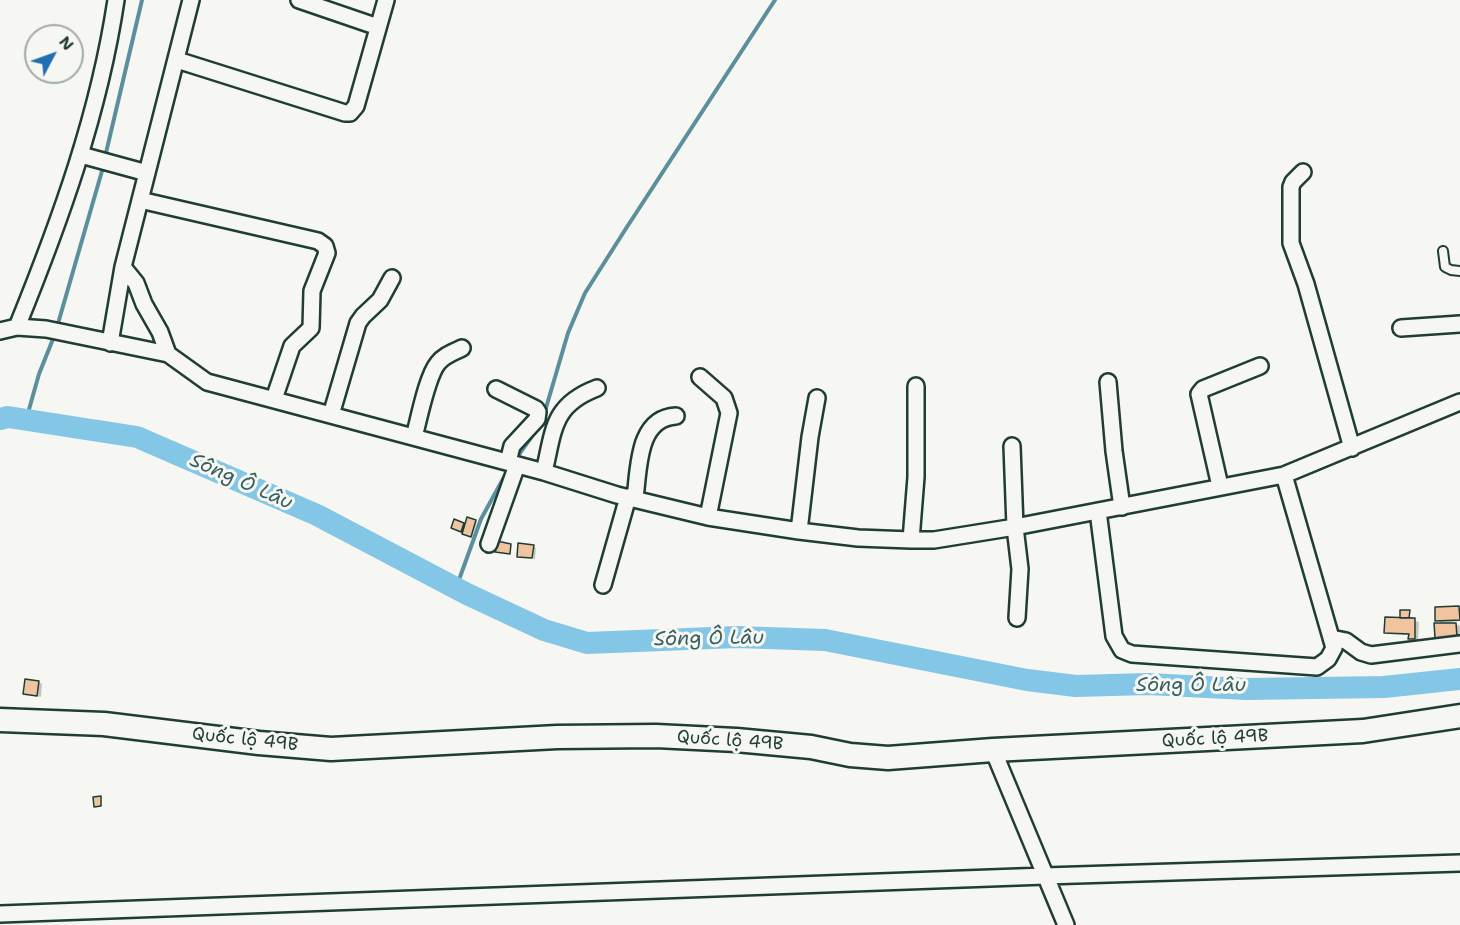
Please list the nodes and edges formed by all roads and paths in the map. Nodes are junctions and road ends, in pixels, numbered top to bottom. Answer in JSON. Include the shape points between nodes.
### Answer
{"nodes":[{"id":1,"x":116,"y":0,"type":"edge"},
{"id":2,"x":191,"y":0,"type":"edge"},
{"id":3,"x":299,"y":0,"type":"edge"},
{"id":4,"x":386,"y":0,"type":"edge"},
{"id":5,"x":378,"y":27,"type":"junction"},
{"id":6,"x":177,"y":60,"type":"junction"},
{"id":7,"x":87,"y":157,"type":"junction"},
{"id":8,"x":1303,"y":172,"type":"dead end"},
{"id":9,"x":147,"y":173,"type":"junction"},
{"id":10,"x":140,"y":200,"type":"junction"},
{"id":11,"x":1443,"y":251,"type":"dead end"},
{"id":12,"x":123,"y":267,"type":"junction"},
{"id":13,"x":1460,"y":271,"type":"edge"},
{"id":14,"x":392,"y":278,"type":"dead end"},
{"id":15,"x":1460,"y":324,"type":"edge"},
{"id":16,"x":17,"y":327,"type":"junction"},
{"id":17,"x":1401,"y":328,"type":"dead end"},
{"id":18,"x":0,"y":331,"type":"edge"},
{"id":19,"x":110,"y":343,"type":"junction"},
{"id":20,"x":462,"y":348,"type":"dead end"},
{"id":21,"x":168,"y":354,"type":"junction"},
{"id":22,"x":1260,"y":366,"type":"dead end"},
{"id":23,"x":700,"y":377,"type":"dead end"},
{"id":24,"x":1108,"y":382,"type":"dead end"},
{"id":25,"x":916,"y":386,"type":"dead end"},
{"id":26,"x":597,"y":388,"type":"dead end"},
{"id":27,"x":496,"y":389,"type":"dead end"},
{"id":28,"x":817,"y":398,"type":"dead end"},
{"id":29,"x":274,"y":399,"type":"junction"},
{"id":30,"x":1460,"y":402,"type":"edge"},
{"id":31,"x":332,"y":415,"type":"junction"},
{"id":32,"x":676,"y":416,"type":"dead end"},
{"id":33,"x":414,"y":437,"type":"junction"},
{"id":34,"x":1012,"y":446,"type":"dead end"},
{"id":35,"x":1352,"y":448,"type":"junction"},
{"id":36,"x":512,"y":463,"type":"junction"},
{"id":37,"x":544,"y":472,"type":"junction"},
{"id":38,"x":1284,"y":475,"type":"junction"},
{"id":39,"x":1220,"y":486,"type":"junction"},
{"id":40,"x":631,"y":498,"type":"junction"},
{"id":41,"x":1122,"y":507,"type":"junction"},
{"id":42,"x":1098,"y":511,"type":"junction"},
{"id":43,"x":708,"y":517,"type":"junction"},
{"id":44,"x":1016,"y":526,"type":"junction"},
{"id":45,"x":799,"y":531,"type":"junction"},
{"id":46,"x":911,"y":540,"type":"junction"},
{"id":47,"x":489,"y":544,"type":"dead end"},
{"id":48,"x":603,"y":585,"type":"dead end"},
{"id":49,"x":1017,"y":618,"type":"dead end"},
{"id":50,"x":1331,"y":638,"type":"junction"},
{"id":51,"x":1460,"y":645,"type":"edge"},
{"id":52,"x":1460,"y":716,"type":"edge"},
{"id":53,"x":0,"y":720,"type":"edge"},
{"id":54,"x":993,"y":750,"type":"junction"},
{"id":55,"x":1460,"y":863,"type":"edge"},
{"id":56,"x":1045,"y":876,"type":"junction"},
{"id":57,"x":0,"y":914,"type":"edge"},
{"id":58,"x":1066,"y":925,"type":"edge"}],
"edges":[{"from":1,"to":7,"type":"street"},
{"from":2,"to":6,"type":"street"},
{"from":3,"to":5,"type":"street"},
{"from":4,"to":5,"type":"street"},
{"from":5,"to":6,"type":"street","via":[[356,106],[350,113]]},
{"from":6,"to":9,"type":"street"},
{"from":7,"to":9,"type":"street"},
{"from":7,"to":16,"type":"street"},
{"from":8,"to":35,"type":"street","via":[[1291,187],[1291,243]]},
{"from":9,"to":10,"type":"street"},
{"from":10,"to":12,"type":"street"},
{"from":10,"to":29,"type":"street","via":[[318,241],[325,246],[327,253],[312,291],[311,328],[292,346]]},
{"from":11,"to":13,"type":"lane","via":[[1445,267]]},
{"from":12,"to":19,"type":"street"},
{"from":12,"to":21,"type":"street","via":[[135,283]]},
{"from":14,"to":31,"type":"street","via":[[378,303],[358,323]]},
{"from":15,"to":17,"type":"street"},
{"from":16,"to":18,"type":"street"},
{"from":16,"to":19,"type":"street","via":[[66,332]]},
{"from":19,"to":21,"type":"street"},
{"from":20,"to":33,"type":"street","via":[[437,363]]},
{"from":21,"to":29,"type":"street","via":[[207,382]]},
{"from":22,"to":39,"type":"street","via":[[1203,388],[1198,394]]},
{"from":23,"to":43,"type":"street","via":[[723,398],[729,413]]},
{"from":24,"to":41,"type":"street"},
{"from":25,"to":46,"type":"street"},
{"from":26,"to":37,"type":"street","via":[[576,397],[562,411]]},
{"from":27,"to":36,"type":"street","via":[[538,412],[537,419],[512,446]]},
{"from":28,"to":45,"type":"street"},
{"from":29,"to":31,"type":"street"},
{"from":30,"to":35,"type":"street"},
{"from":31,"to":33,"type":"street"},
{"from":32,"to":40,"type":"street","via":[[659,420],[646,434]]},
{"from":33,"to":36,"type":"street"},
{"from":34,"to":44,"type":"street"},
{"from":35,"to":38,"type":"street"},
{"from":36,"to":37,"type":"street"},
{"from":36,"to":47,"type":"street"},
{"from":37,"to":40,"type":"street"},
{"from":38,"to":39,"type":"street"},
{"from":38,"to":50,"type":"street"},
{"from":39,"to":41,"type":"street"},
{"from":40,"to":43,"type":"street"},
{"from":40,"to":48,"type":"street"},
{"from":41,"to":42,"type":"street"},
{"from":42,"to":44,"type":"street"},
{"from":42,"to":50,"type":"street","via":[[1114,636],[1127,652],[1317,667],[1332,654]]},
{"from":43,"to":45,"type":"street"},
{"from":44,"to":46,"type":"street","via":[[934,540]]},
{"from":44,"to":49,"type":"street","via":[[1020,569]]},
{"from":45,"to":46,"type":"street"},
{"from":50,"to":51,"type":"street","via":[[1346,641],[1371,655]]},
{"from":52,"to":54,"type":"main road","name":"Quốc lộ 49B","via":[[1363,731]]},
{"from":53,"to":54,"type":"main road","name":"Quốc lộ 49B","via":[[104,724],[331,749],[656,736],[812,747],[888,758]]},
{"from":54,"to":56,"type":"street"},
{"from":55,"to":56,"type":"street"},
{"from":56,"to":57,"type":"street"},
{"from":56,"to":58,"type":"street"}]}
